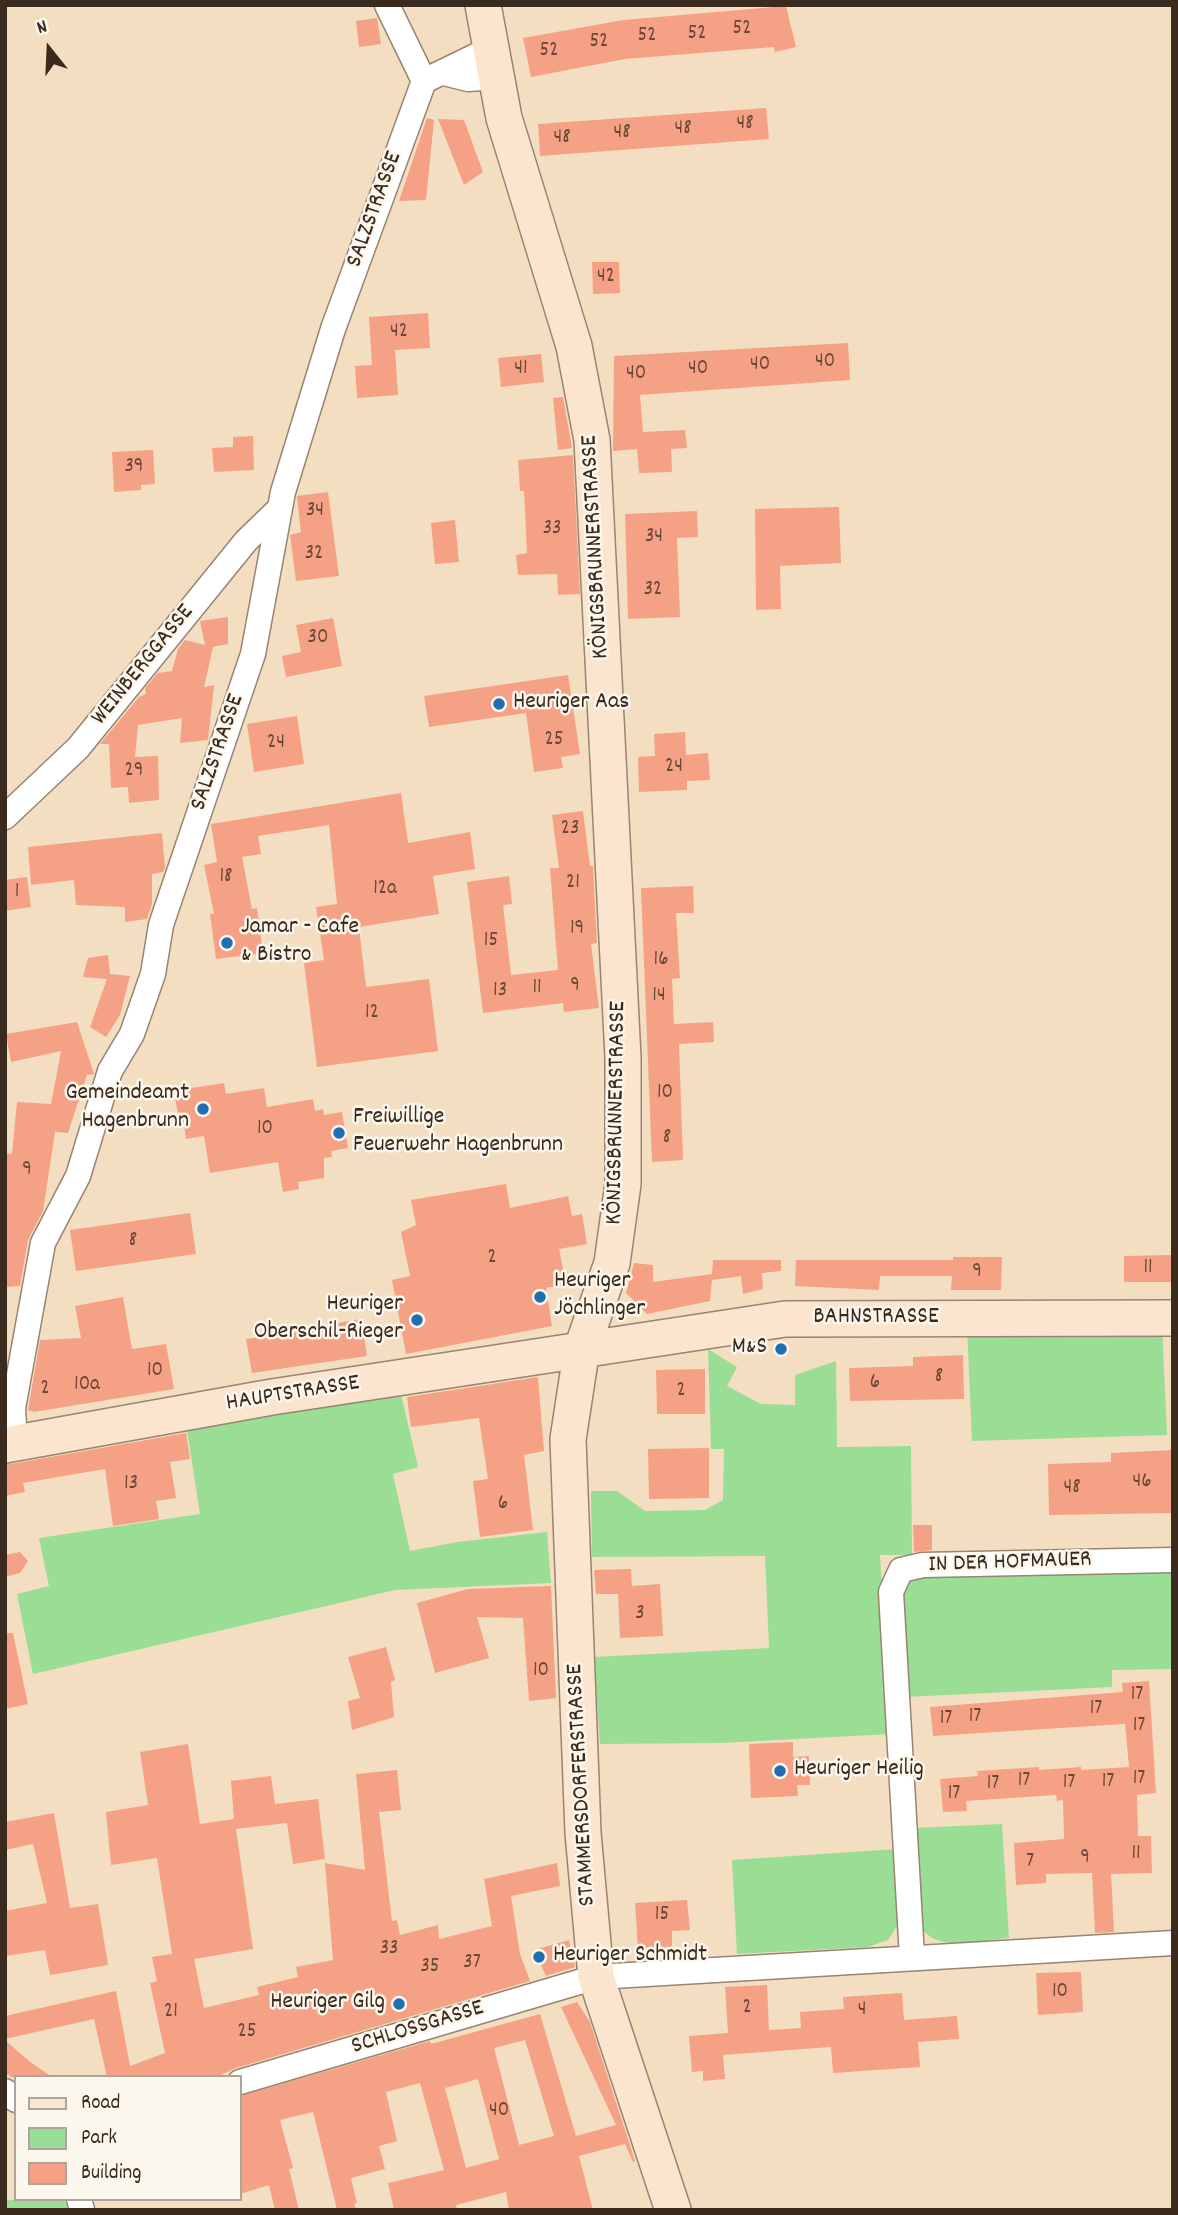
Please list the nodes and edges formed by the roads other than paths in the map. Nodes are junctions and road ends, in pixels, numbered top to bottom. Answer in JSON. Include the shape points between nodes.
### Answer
{"nodes":[{"id":1,"x":387,"y":5,"type":"edge"},
{"id":2,"x":484,"y":5,"type":"edge"},
{"id":3,"x":493,"y":63,"type":"junction"},
{"id":4,"x":434,"y":77,"type":"junction"},
{"id":5,"x":278,"y":510,"type":"junction"},
{"id":6,"x":5,"y":817,"type":"edge"},
{"id":7,"x":1173,"y":1318,"type":"edge"},
{"id":8,"x":582,"y":1348,"type":"junction"},
{"id":9,"x":10,"y":1444,"type":"edge"},
{"id":10,"x":1173,"y":1560,"type":"edge"},
{"id":11,"x":1173,"y":1943,"type":"edge"},
{"id":12,"x":912,"y":1957,"type":"junction"},
{"id":13,"x":596,"y":1977,"type":"junction"},
{"id":14,"x":242,"y":2081,"type":"edge"},
{"id":15,"x":673,"y":2210,"type":"edge"}],
"edges":[{"from":1,"to":4,"type":"street"},
{"from":2,"to":3,"type":"street","name":"KÖNIGSBRUNNERSTRASSE"},
{"from":3,"to":4,"type":"street","via":[[468,79]]},
{"from":3,"to":8,"type":"street","name":"KÖNIGSBRUNNERSTRASSE","via":[[524,192],[574,346],[592,440],[623,1058],[623,1184],[612,1263]]},
{"from":4,"to":5,"type":"street","name":"SALZSTRASSE","via":[[333,329]]},
{"from":5,"to":6,"type":"street","name":"WEINBERGGASSE","via":[[246,541],[78,748]]},
{"from":5,"to":9,"type":"street","name":"SALZSTRASSE","via":[[253,654],[161,925],[153,974],[132,1034],[110,1071],[78,1176],[43,1243]]},
{"from":7,"to":8,"type":"street","name":"BAHNSTRASSE","via":[[785,1319]]},
{"from":8,"to":9,"type":"street","name":"HAUPTSTRASSE"},
{"from":8,"to":13,"type":"street","name":"STAMMERSDORFERSTRASSE","via":[[568,1438],[583,1833]]},
{"from":10,"to":12,"type":"street","name":"IN DER HOFMAUER","via":[[923,1564],[901,1570],[891,1592]]},
{"from":11,"to":12,"type":"street"},
{"from":12,"to":13,"type":"street"},
{"from":13,"to":14,"type":"street","name":"SCHLOSSGASSE"},
{"from":13,"to":15,"type":"street","name":"STAMMERSDORFERSTRASSE"}]}
